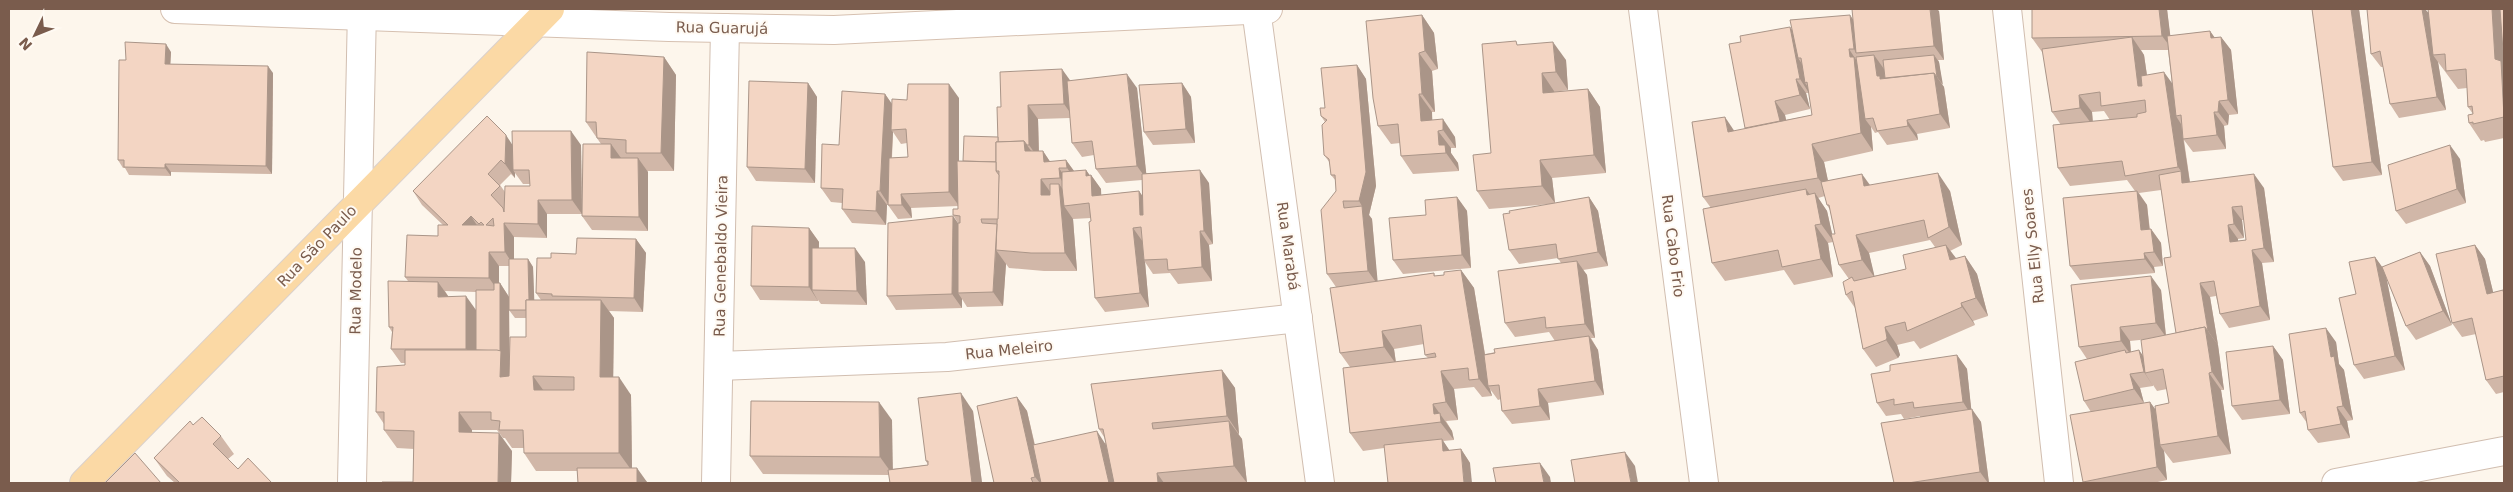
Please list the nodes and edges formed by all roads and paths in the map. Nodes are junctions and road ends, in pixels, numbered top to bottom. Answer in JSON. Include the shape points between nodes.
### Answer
{"nodes":[{"id":1,"x":175,"y":9,"type":"edge"},
{"id":2,"x":1256,"y":9,"type":"edge"},
{"id":3,"x":1268,"y":9,"type":"edge"},
{"id":4,"x":1643,"y":9,"type":"edge"},
{"id":5,"x":2008,"y":9,"type":"edge"},
{"id":6,"x":362,"y":12,"type":"edge"},
{"id":7,"x":544,"y":15,"type":"edge"},
{"id":8,"x":725,"y":28,"type":"junction"},
{"id":9,"x":358,"y":205,"type":"junction"},
{"id":10,"x":1298,"y":318,"type":"junction"},
{"id":11,"x":719,"y":366,"type":"junction"},
{"id":12,"x":2504,"y":451,"type":"edge"},
{"id":13,"x":84,"y":483,"type":"edge"},
{"id":14,"x":352,"y":483,"type":"edge"},
{"id":15,"x":716,"y":483,"type":"edge"},
{"id":16,"x":1320,"y":483,"type":"edge"},
{"id":17,"x":1704,"y":483,"type":"edge"},
{"id":18,"x":2059,"y":483,"type":"edge"},
{"id":19,"x":2336,"y":483,"type":"edge"}],
"edges":[{"from":1,"to":6,"type":"street","name":"Rua Guarujá"},
{"from":2,"to":3,"type":"street","name":"Rua Guarujá"},
{"from":2,"to":8,"type":"street","name":"Rua Guarujá","via":[[878,29]]},
{"from":2,"to":10,"type":"street","name":"Rua Marabá"},
{"from":4,"to":17,"type":"street","name":"Rua Cabo Frio"},
{"from":5,"to":18,"type":"street","name":"Rua Elly Soares"},
{"from":6,"to":7,"type":"street","name":"Rua Guarujá"},
{"from":6,"to":9,"type":"street","name":"Rua Modelo"},
{"from":7,"to":8,"type":"street","name":"Rua Guarujá"},
{"from":7,"to":9,"type":"main road","name":"Rua São Paulo"},
{"from":8,"to":11,"type":"street","name":"Rua Genebaldo Vieira"},
{"from":9,"to":13,"type":"main road","name":"Rua São Paulo"},
{"from":9,"to":14,"type":"street","name":"Rua Modelo"},
{"from":10,"to":11,"type":"street","name":"Rua Meleiro","via":[[947,357]]},
{"from":10,"to":16,"type":"street","name":"Rua Marabá"},
{"from":11,"to":15,"type":"street","name":"Rua Genebaldo Vieira"},
{"from":12,"to":19,"type":"street"}]}
